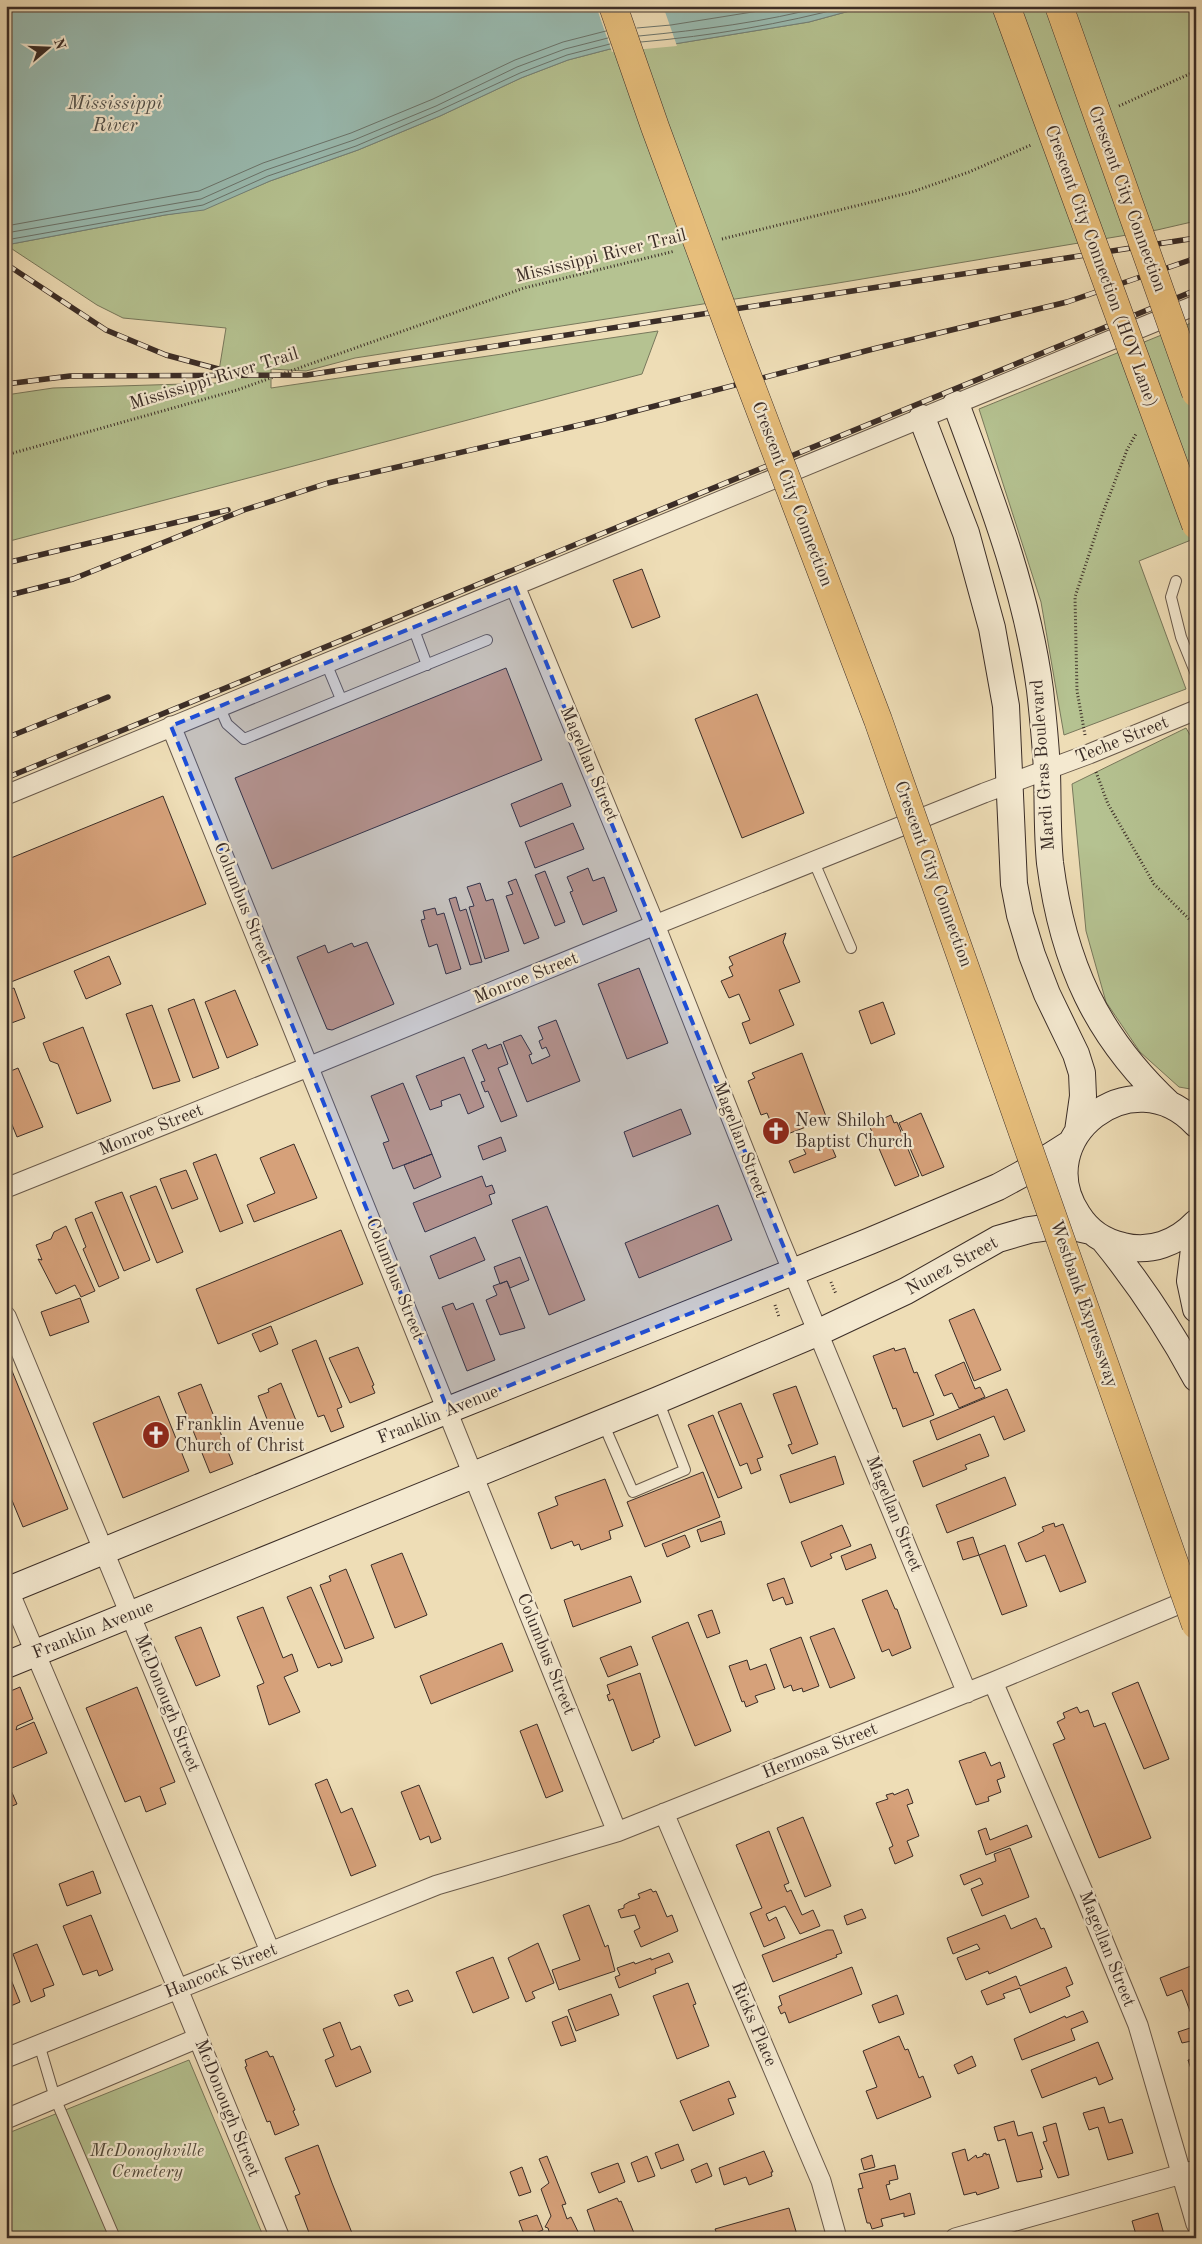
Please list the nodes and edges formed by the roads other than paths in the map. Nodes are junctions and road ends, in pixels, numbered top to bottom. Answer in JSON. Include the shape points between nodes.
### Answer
{"nodes":[{"id":1,"x":613,"y":6,"type":"edge"},
{"id":2,"x":1006,"y":6,"type":"edge"},
{"id":3,"x":1059,"y":6,"type":"edge"},
{"id":4,"x":1196,"y":305,"type":"edge"},
{"id":5,"x":1196,"y":393,"type":"edge"},
{"id":6,"x":956,"y":404,"type":"junction"},
{"id":7,"x":922,"y":418,"type":"junction"},
{"id":8,"x":1196,"y":525,"type":"edge"},
{"id":9,"x":1176,"y":581,"type":"dead end"},
{"id":10,"x":515,"y":586,"type":"junction"},
{"id":11,"x":413,"y":628,"type":"junction"},
{"id":12,"x":487,"y":640,"type":"dead end"},
{"id":13,"x":326,"y":662,"type":"junction"},
{"id":14,"x":427,"y":665,"type":"junction"},
{"id":15,"x":1196,"y":674,"type":"edge"},
{"id":16,"x":341,"y":699,"type":"junction"},
{"id":17,"x":219,"y":706,"type":"junction"},
{"id":18,"x":1196,"y":710,"type":"edge"},
{"id":19,"x":171,"y":726,"type":"junction"},
{"id":20,"x":1047,"y":769,"type":"junction"},
{"id":21,"x":1009,"y":784,"type":"junction"},
{"id":22,"x":6,"y":795,"type":"edge"},
{"id":23,"x":814,"y":862,"type":"junction"},
{"id":24,"x":655,"y":925,"type":"junction"},
{"id":25,"x":850,"y":948,"type":"dead end"},
{"id":26,"x":971,"y":983,"type":"joint"},
{"id":27,"x":308,"y":1067,"type":"junction"},
{"id":28,"x":1185,"y":1113,"type":"edge"},
{"id":29,"x":1075,"y":1137,"type":"junction"},
{"id":30,"x":6,"y":1188,"type":"edge"},
{"id":31,"x":1196,"y":1223,"type":"edge"},
{"id":32,"x":1196,"y":1233,"type":"edge"},
{"id":33,"x":1097,"y":1235,"type":"junction"},
{"id":34,"x":794,"y":1272,"type":"junction"},
{"id":35,"x":1196,"y":1308,"type":"edge"},
{"id":36,"x":9,"y":1328,"type":"edge"},
{"id":37,"x":818,"y":1332,"type":"junction"},
{"id":38,"x":1196,"y":1378,"type":"edge"},
{"id":39,"x":658,"y":1400,"type":"junction"},
{"id":40,"x":448,"y":1410,"type":"junction"},
{"id":41,"x":602,"y":1422,"type":"junction"},
{"id":42,"x":475,"y":1475,"type":"junction"},
{"id":43,"x":104,"y":1552,"type":"junction"},
{"id":44,"x":7,"y":1588,"type":"edge"},
{"id":45,"x":1196,"y":1597,"type":"edge"},
{"id":46,"x":131,"y":1615,"type":"junction"},
{"id":47,"x":1196,"y":1625,"type":"edge"},
{"id":48,"x":35,"y":1653,"type":"junction"},
{"id":49,"x":6,"y":1665,"type":"edge"},
{"id":50,"x":993,"y":1682,"type":"junction"},
{"id":51,"x":967,"y":1693,"type":"junction"},
{"id":52,"x":664,"y":1814,"type":"junction"},
{"id":53,"x":617,"y":1832,"type":"junction"},
{"id":54,"x":437,"y":1885,"type":"joint"},
{"id":55,"x":270,"y":1951,"type":"junction"},
{"id":56,"x":178,"y":1989,"type":"junction"},
{"id":57,"x":198,"y":2038,"type":"junction"},
{"id":58,"x":39,"y":2044,"type":"junction"},
{"id":59,"x":6,"y":2058,"type":"edge"},
{"id":60,"x":55,"y":2098,"type":"junction"},
{"id":61,"x":6,"y":2119,"type":"edge"},
{"id":62,"x":1189,"y":2172,"type":"edge"},
{"id":63,"x":1196,"y":2224,"type":"edge"},
{"id":64,"x":115,"y":2238,"type":"edge"},
{"id":65,"x":280,"y":2238,"type":"edge"},
{"id":66,"x":837,"y":2238,"type":"edge"},
{"id":67,"x":955,"y":2238,"type":"edge"}],
"edges":[{"from":1,"to":26,"type":"highway","name":"Crescent City Connection","bridge":true,"via":[[733,340],[878,720]]},
{"from":2,"to":8,"type":"highway","name":"Crescent City Connection (HOV Lane)","bridge":true},
{"from":3,"to":5,"type":"highway","name":"Crescent City Connection","bridge":true},
{"from":4,"to":6,"type":"street"},
{"from":6,"to":7,"type":"street"},
{"from":6,"to":20,"type":"main road","name":"Mardi Gras Boulevard","via":[[992,502],[1022,602],[1040,689]]},
{"from":7,"to":10,"type":"street"},
{"from":7,"to":21,"type":"main road","name":"Mardi Gras Boulevard","via":[[966,533],[992,628],[1006,706]]},
{"from":9,"to":15,"type":"lane","via":[[1171,597],[1181,637]]},
{"from":10,"to":11,"type":"street"},
{"from":10,"to":24,"type":"street","name":"Magellan Street"},
{"from":11,"to":13,"type":"street"},
{"from":11,"to":14,"type":"lane"},
{"from":12,"to":14,"type":"lane"},
{"from":13,"to":16,"type":"lane"},
{"from":13,"to":17,"type":"street"},
{"from":14,"to":16,"type":"lane"},
{"from":16,"to":17,"type":"lane","via":[[244,739],[227,724]]},
{"from":17,"to":19,"type":"street"},
{"from":18,"to":20,"type":"street","name":"Teche Street"},
{"from":19,"to":22,"type":"street"},
{"from":19,"to":27,"type":"street","name":"Columbus Street"},
{"from":20,"to":21,"type":"street","name":"Monroe Street"},
{"from":20,"to":28,"type":"main road","name":"Mardi Gras Boulevard","via":[[1050,862],[1067,944],[1081,984],[1095,1015],[1117,1048],[1142,1079]]},
{"from":21,"to":23,"type":"street","name":"Monroe Street"},
{"from":21,"to":29,"type":"main road","name":"Mardi Gras Boulevard","via":[[1014,884],[1020,915],[1047,994],[1082,1072],[1083,1096]]},
{"from":23,"to":24,"type":"street","name":"Monroe Street"},
{"from":23,"to":25,"type":"lane"},
{"from":24,"to":27,"type":"street","name":"Monroe Street"},
{"from":24,"to":34,"type":"street","name":"Magellan Street"},
{"from":26,"to":47,"type":"highway","name":"Westbank Expressway","bridge":true},
{"from":27,"to":30,"type":"street","name":"Monroe Street"},
{"from":27,"to":40,"type":"street","name":"Columbus Street"},
{"from":28,"to":29,"type":"main road","via":[[1146,1098],[1121,1100],[1098,1111]]},
{"from":29,"to":33,"type":"main road","name":"Mardi Gras Boulevard","via":[[1065,1170],[1065,1183],[1074,1210]]},
{"from":29,"to":34,"type":"main road","name":"Franklin Avenue","via":[[998,1187]]},
{"from":31,"to":33,"type":"main road","name":"Nunez Street","via":[[1180,1237],[1157,1247],[1129,1248]]},
{"from":32,"to":35,"type":"main road","via":[[1190,1281]]},
{"from":33,"to":37,"type":"main road","name":"Nunez Street","via":[[1064,1225],[998,1239],[906,1291]]},
{"from":33,"to":38,"type":"main road","via":[[1143,1290]]},
{"from":34,"to":37,"type":"street","name":"Magellan Street"},
{"from":34,"to":40,"type":"main road","name":"Franklin Avenue"},
{"from":36,"to":43,"type":"street","name":"McDonough Street"},
{"from":37,"to":39,"type":"main road","name":"Franklin Avenue"},
{"from":37,"to":51,"type":"street","name":"Magellan Street"},
{"from":39,"to":41,"type":"main road","name":"Franklin Avenue"},
{"from":39,"to":41,"type":"lane","via":[[685,1470],[632,1492]]},
{"from":40,"to":42,"type":"street","name":"Columbus Street"},
{"from":40,"to":43,"type":"main road","name":"Franklin Avenue"},
{"from":41,"to":42,"type":"main road","name":"Franklin Avenue"},
{"from":42,"to":46,"type":"main road","name":"Franklin Avenue"},
{"from":42,"to":53,"type":"street","name":"Columbus Street"},
{"from":43,"to":44,"type":"main road","name":"Franklin Avenue"},
{"from":43,"to":46,"type":"street","name":"McDonough Street"},
{"from":44,"to":48,"type":"street","name":"McDonough Street"},
{"from":45,"to":50,"type":"street","name":"Hermosa Street"},
{"from":46,"to":48,"type":"main road","name":"Franklin Avenue"},
{"from":46,"to":55,"type":"street","name":"McDonough Street"},
{"from":48,"to":49,"type":"main road","name":"Franklin Avenue"},
{"from":48,"to":56,"type":"street","name":"McDonough Street"},
{"from":50,"to":51,"type":"street","name":"Hermosa Street"},
{"from":50,"to":62,"type":"street","name":"Magellan Street","via":[[1138,2025]]},
{"from":51,"to":52,"type":"street","name":"Hermosa Street"},
{"from":52,"to":53,"type":"street","name":"Hermosa Street"},
{"from":52,"to":66,"type":"street","name":"Ricks Place","via":[[821,2181]]},
{"from":53,"to":54,"type":"street","name":"Hermosa Street"},
{"from":54,"to":55,"type":"street","name":"Hancock Street"},
{"from":55,"to":56,"type":"street","name":"Hancock Street"},
{"from":56,"to":57,"type":"street","name":"McDonough Street"},
{"from":56,"to":58,"type":"street","name":"Hancock Street"},
{"from":57,"to":60,"type":"street"},
{"from":57,"to":65,"type":"street","name":"McDonough Street"},
{"from":58,"to":59,"type":"street","name":"Hancock Street"},
{"from":58,"to":60,"type":"lane"},
{"from":60,"to":61,"type":"street"},
{"from":60,"to":64,"type":"lane"},
{"from":62,"to":63,"type":"street","name":"Magellan Street"},
{"from":62,"to":67,"type":"street"}]}
